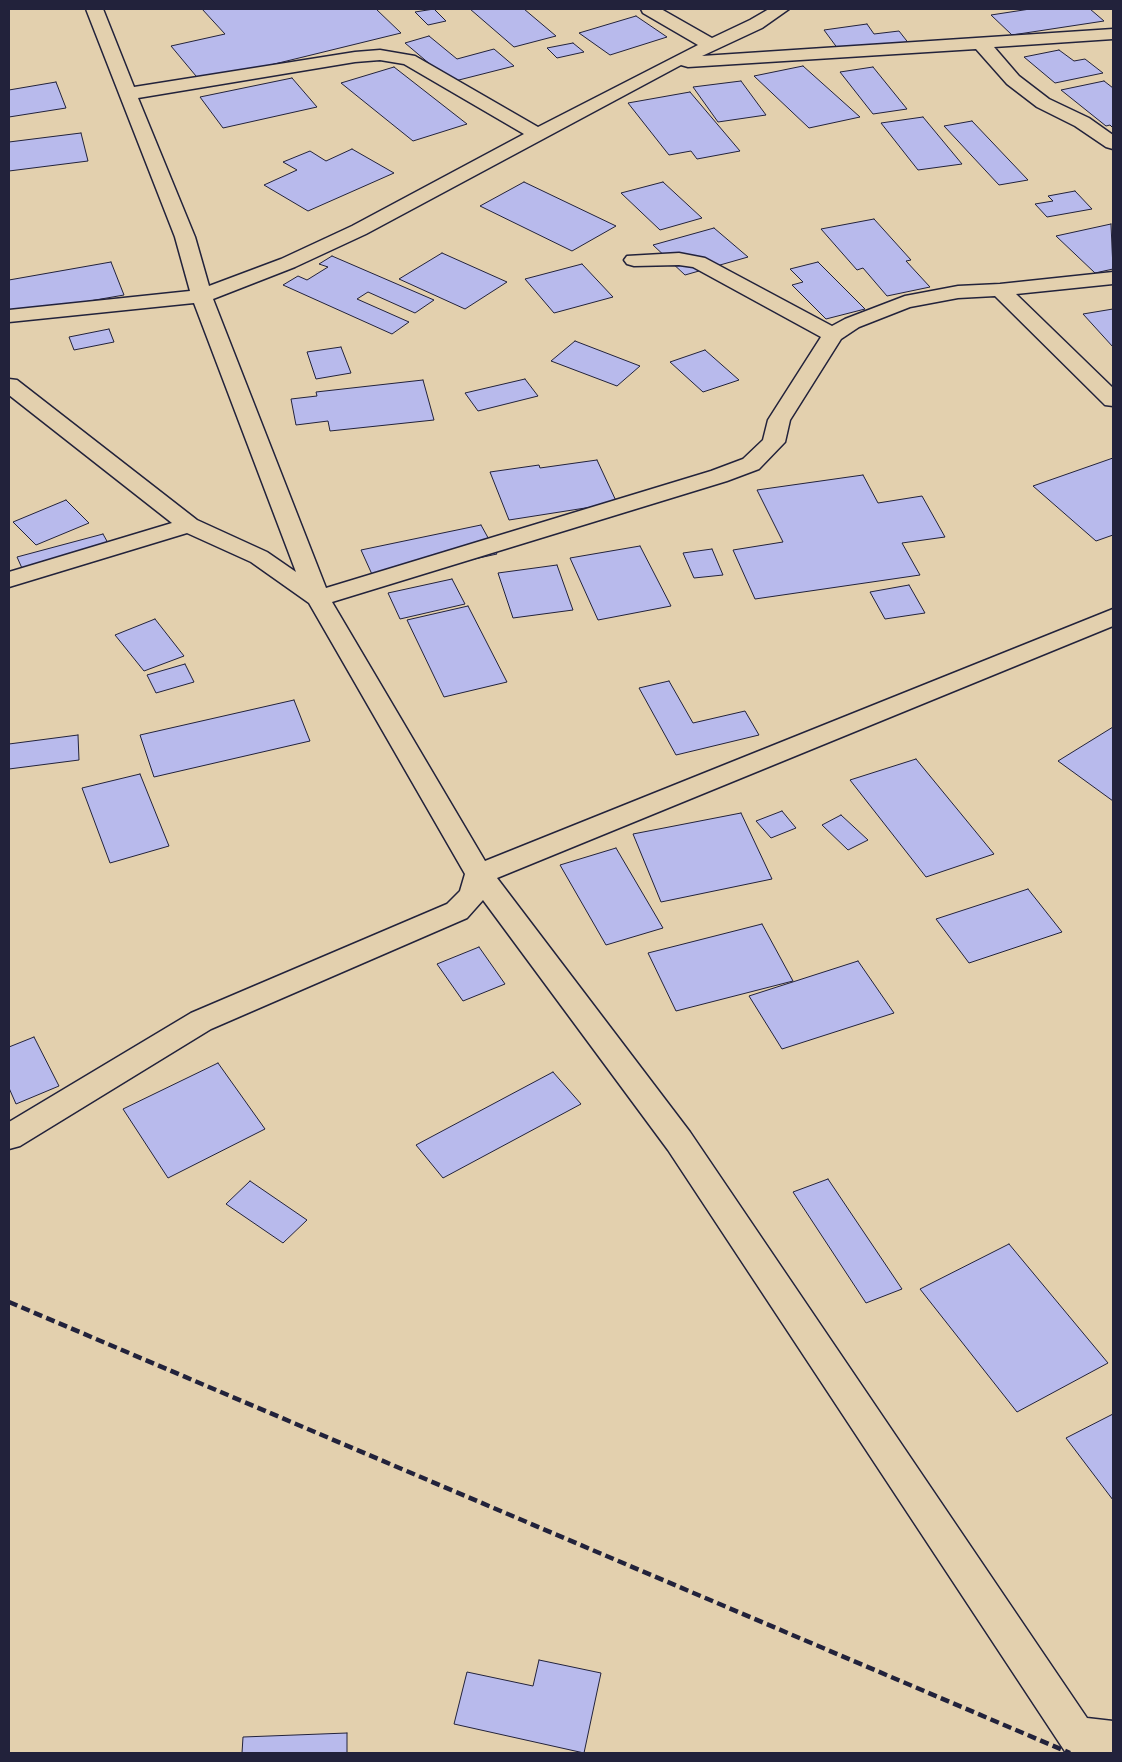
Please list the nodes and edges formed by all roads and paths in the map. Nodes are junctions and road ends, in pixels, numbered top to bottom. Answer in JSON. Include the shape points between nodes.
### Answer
{"nodes":[{"id":1,"x":94,"y":9,"type":"edge"},
{"id":2,"x":649,"y":9,"type":"edge"},
{"id":3,"x":780,"y":9,"type":"edge"},
{"id":4,"x":1113,"y":34,"type":"edge"},
{"id":5,"x":981,"y":43,"type":"junction"},
{"id":6,"x":711,"y":45,"type":"junction"},
{"id":7,"x":670,"y":64,"type":"junction"},
{"id":8,"x":127,"y":94,"type":"junction"},
{"id":9,"x":536,"y":134,"type":"junction"},
{"id":10,"x":1113,"y":143,"type":"edge"},
{"id":11,"x":634,"y":260,"type":"dead end"},
{"id":12,"x":1113,"y":278,"type":"edge"},
{"id":13,"x":1000,"y":290,"type":"junction"},
{"id":14,"x":202,"y":296,"type":"junction"},
{"id":15,"x":9,"y":316,"type":"edge"},
{"id":16,"x":833,"y":335,"type":"junction"},
{"id":17,"x":9,"y":385,"type":"edge"},
{"id":18,"x":1113,"y":400,"type":"edge"},
{"id":19,"x":189,"y":525,"type":"junction"},
{"id":20,"x":9,"y":580,"type":"edge"},
{"id":21,"x":318,"y":598,"type":"junction"},
{"id":22,"x":1113,"y":617,"type":"edge"},
{"id":23,"x":479,"y":874,"type":"junction"},
{"id":24,"x":9,"y":1137,"type":"edge"},
{"id":25,"x":1113,"y":1740,"type":"edge"},
{"id":26,"x":1083,"y":1745,"type":"edge"}],
"edges":[{"from":1,"to":8,"type":"street"},
{"from":2,"to":6,"type":"street"},
{"from":3,"to":6,"type":"street"},
{"from":4,"to":5,"type":"street"},
{"from":5,"to":7,"type":"street"},
{"from":5,"to":10,"type":"street","via":[[1013,80],[1028,92]]},
{"from":6,"to":7,"type":"street"},
{"from":7,"to":9,"type":"street"},
{"from":8,"to":9,"type":"street","via":[[380,55],[409,60]]},
{"from":8,"to":14,"type":"street","via":[[185,237]]},
{"from":9,"to":14,"type":"street","via":[[360,230],[288,263]]},
{"from":11,"to":16,"type":"street","via":[[698,262]]},
{"from":12,"to":13,"type":"street"},
{"from":13,"to":16,"type":"street","via":[[958,292],[905,302],[852,323]]},
{"from":13,"to":18,"type":"street"},
{"from":14,"to":15,"type":"street"},
{"from":14,"to":21,"type":"street"},
{"from":16,"to":21,"type":"street","via":[[779,420],[774,442],[751,464]]},
{"from":17,"to":19,"type":"street"},
{"from":19,"to":20,"type":"street"},
{"from":19,"to":21,"type":"street","via":[[259,557]]},
{"from":21,"to":23,"type":"street"},
{"from":22,"to":23,"type":"street"},
{"from":23,"to":24,"type":"street","via":[[472,895],[457,911],[201,1021]]},
{"from":23,"to":26,"type":"street","via":[[679,1141]]},
{"from":25,"to":26,"type":"street"}]}
